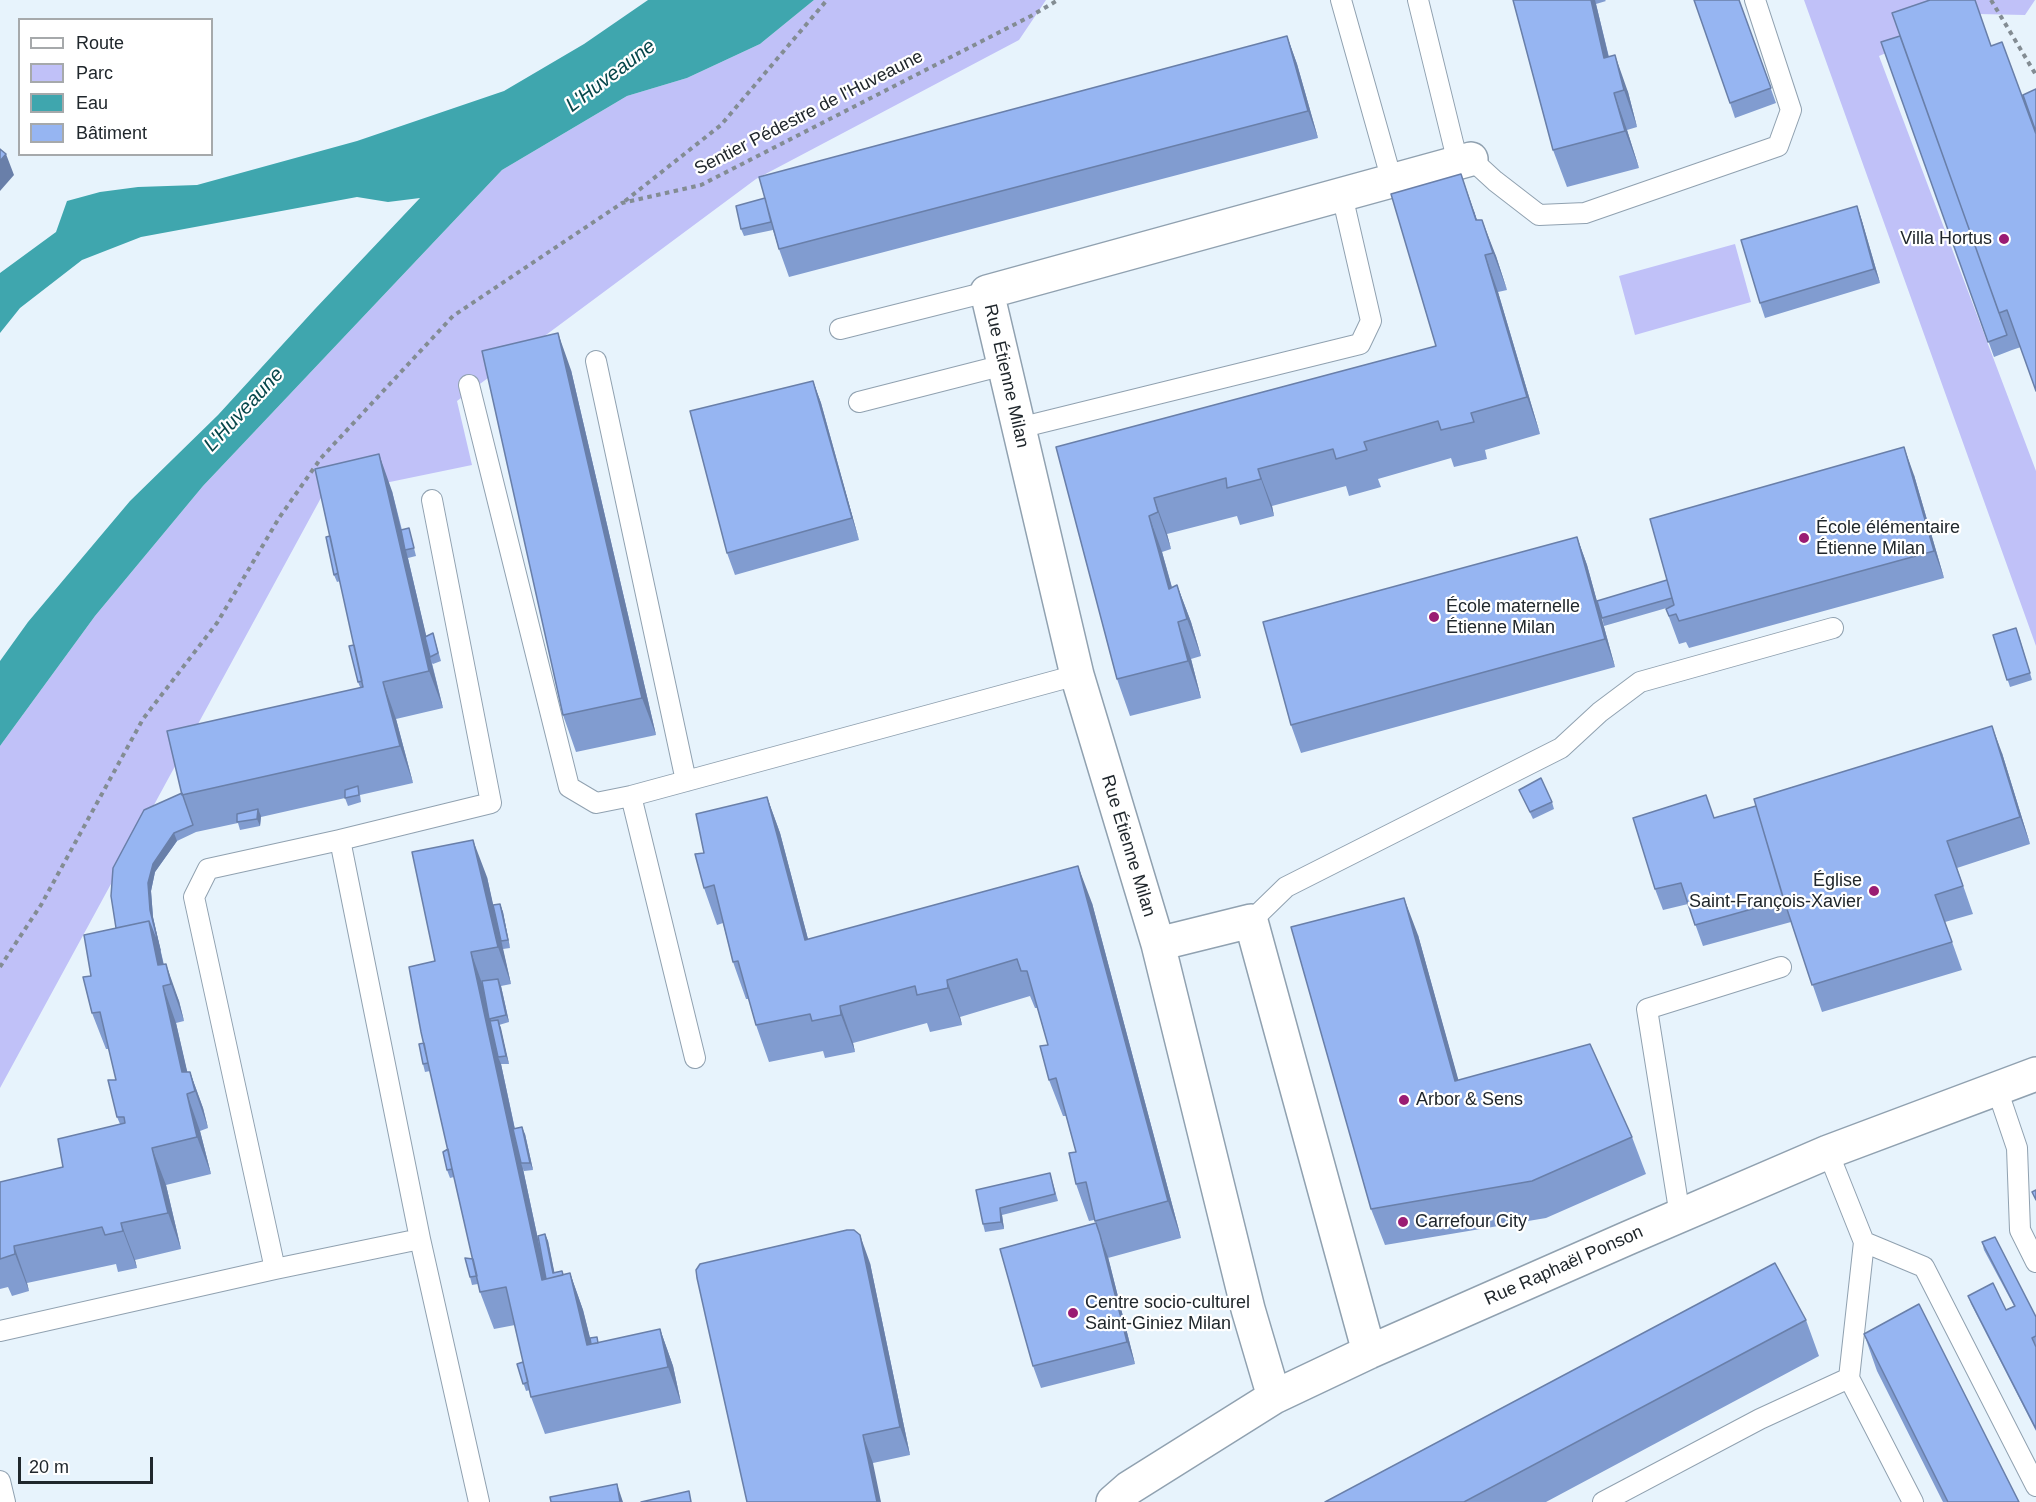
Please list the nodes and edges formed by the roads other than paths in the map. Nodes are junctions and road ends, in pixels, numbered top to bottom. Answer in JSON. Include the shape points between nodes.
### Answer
{"nodes":[{"id":1,"x":1341,"y":0,"type":"edge"},
{"id":2,"x":1418,"y":0,"type":"edge"},
{"id":3,"x":1755,"y":0,"type":"edge"},
{"id":4,"x":1465,"y":161,"type":"junction"},
{"id":5,"x":1392,"y":181,"type":"junction"},
{"id":6,"x":1342,"y":195,"type":"junction"},
{"id":7,"x":987,"y":292,"type":"junction"},
{"id":8,"x":840,"y":329,"type":"dead end"},
{"id":9,"x":596,"y":361,"type":"dead end"},
{"id":10,"x":1004,"y":365,"type":"junction"},
{"id":11,"x":469,"y":385,"type":"dead end"},
{"id":12,"x":859,"y":402,"type":"dead end"},
{"id":13,"x":1019,"y":428,"type":"junction"},
{"id":14,"x":432,"y":500,"type":"dead end"},
{"id":15,"x":1833,"y":628,"type":"dead end"},
{"id":16,"x":1077,"y":675,"type":"junction"},
{"id":17,"x":686,"y":781,"type":"junction"},
{"id":18,"x":631,"y":796,"type":"junction"},
{"id":19,"x":340,"y":840,"type":"junction"},
{"id":20,"x":1251,"y":921,"type":"junction"},
{"id":21,"x":1158,"y":944,"type":"junction"},
{"id":22,"x":1781,"y":967,"type":"dead end"},
{"id":23,"x":695,"y":1058,"type":"dead end"},
{"id":24,"x":2036,"y":1074,"type":"edge"},
{"id":25,"x":1997,"y":1089,"type":"junction"},
{"id":26,"x":1828,"y":1152,"type":"junction"},
{"id":27,"x":1680,"y":1216,"type":"junction"},
{"id":28,"x":420,"y":1239,"type":"junction"},
{"id":29,"x":1864,"y":1242,"type":"junction"},
{"id":30,"x":2036,"y":1262,"type":"edge"},
{"id":31,"x":275,"y":1269,"type":"junction"},
{"id":32,"x":0,"y":1330,"type":"edge"},
{"id":33,"x":1369,"y":1352,"type":"junction"},
{"id":34,"x":1849,"y":1378,"type":"junction"},
{"id":35,"x":1274,"y":1397,"type":"junction"},
{"id":36,"x":0,"y":1481,"type":"edge"},
{"id":37,"x":2036,"y":1486,"type":"edge"},
{"id":38,"x":5,"y":1502,"type":"edge"},
{"id":39,"x":479,"y":1502,"type":"edge"},
{"id":40,"x":1113,"y":1502,"type":"edge"},
{"id":41,"x":1603,"y":1502,"type":"edge"},
{"id":42,"x":1913,"y":1502,"type":"edge"}],
"edges":[{"from":1,"to":5,"type":"lane"},
{"from":2,"to":4,"type":"lane"},
{"from":3,"to":4,"type":"lane","via":[[1791,110],[1778,146],[1585,213],[1539,215]]},
{"from":4,"to":5,"type":"street","name":"Rue Étienne Milan"},
{"from":5,"to":6,"type":"street","name":"Rue Étienne Milan"},
{"from":6,"to":7,"type":"street","name":"Rue Étienne Milan"},
{"from":6,"to":13,"type":"lane","via":[[1371,321],[1360,344]]},
{"from":7,"to":8,"type":"lane"},
{"from":7,"to":10,"type":"street","name":"Rue Étienne Milan"},
{"from":9,"to":17,"type":"lane"},
{"from":10,"to":12,"type":"lane"},
{"from":10,"to":13,"type":"street","name":"Rue Étienne Milan"},
{"from":11,"to":18,"type":"lane","via":[[568,787],[596,802]]},
{"from":13,"to":16,"type":"street","name":"Rue Étienne Milan"},
{"from":14,"to":19,"type":"lane","via":[[491,803]]},
{"from":15,"to":20,"type":"lane","via":[[1640,682],[1561,748],[1286,887]]},
{"from":16,"to":17,"type":"lane"},
{"from":16,"to":21,"type":"street","name":"Rue Étienne Milan"},
{"from":17,"to":18,"type":"lane"},
{"from":18,"to":23,"type":"lane"},
{"from":19,"to":28,"type":"lane"},
{"from":19,"to":31,"type":"lane","via":[[208,869],[194,897]]},
{"from":20,"to":21,"type":"street"},
{"from":20,"to":33,"type":"street"},
{"from":21,"to":35,"type":"street","name":"Rue Étienne Milan","via":[[1248,1310]]},
{"from":22,"to":27,"type":"lane","via":[[1647,1009]]},
{"from":24,"to":25,"type":"street","name":"Rue Raphaël Ponson"},
{"from":25,"to":26,"type":"street","name":"Rue Raphaël Ponson"},
{"from":25,"to":30,"type":"lane","via":[[2017,1148],[2020,1230]]},
{"from":26,"to":27,"type":"street","name":"Rue Raphaël Ponson"},
{"from":26,"to":29,"type":"lane"},
{"from":27,"to":33,"type":"street","name":"Rue Raphaël Ponson"},
{"from":28,"to":31,"type":"lane"},
{"from":28,"to":39,"type":"lane"},
{"from":29,"to":34,"type":"lane"},
{"from":29,"to":37,"type":"lane","via":[[1924,1267]]},
{"from":31,"to":32,"type":"lane"},
{"from":33,"to":35,"type":"street","name":"Rue Raphaël Ponson"},
{"from":34,"to":41,"type":"lane","via":[[1760,1419]]},
{"from":34,"to":42,"type":"lane"},
{"from":35,"to":40,"type":"street","name":"Rue Raphaël Ponson"},
{"from":36,"to":38,"type":"lane"}]}
